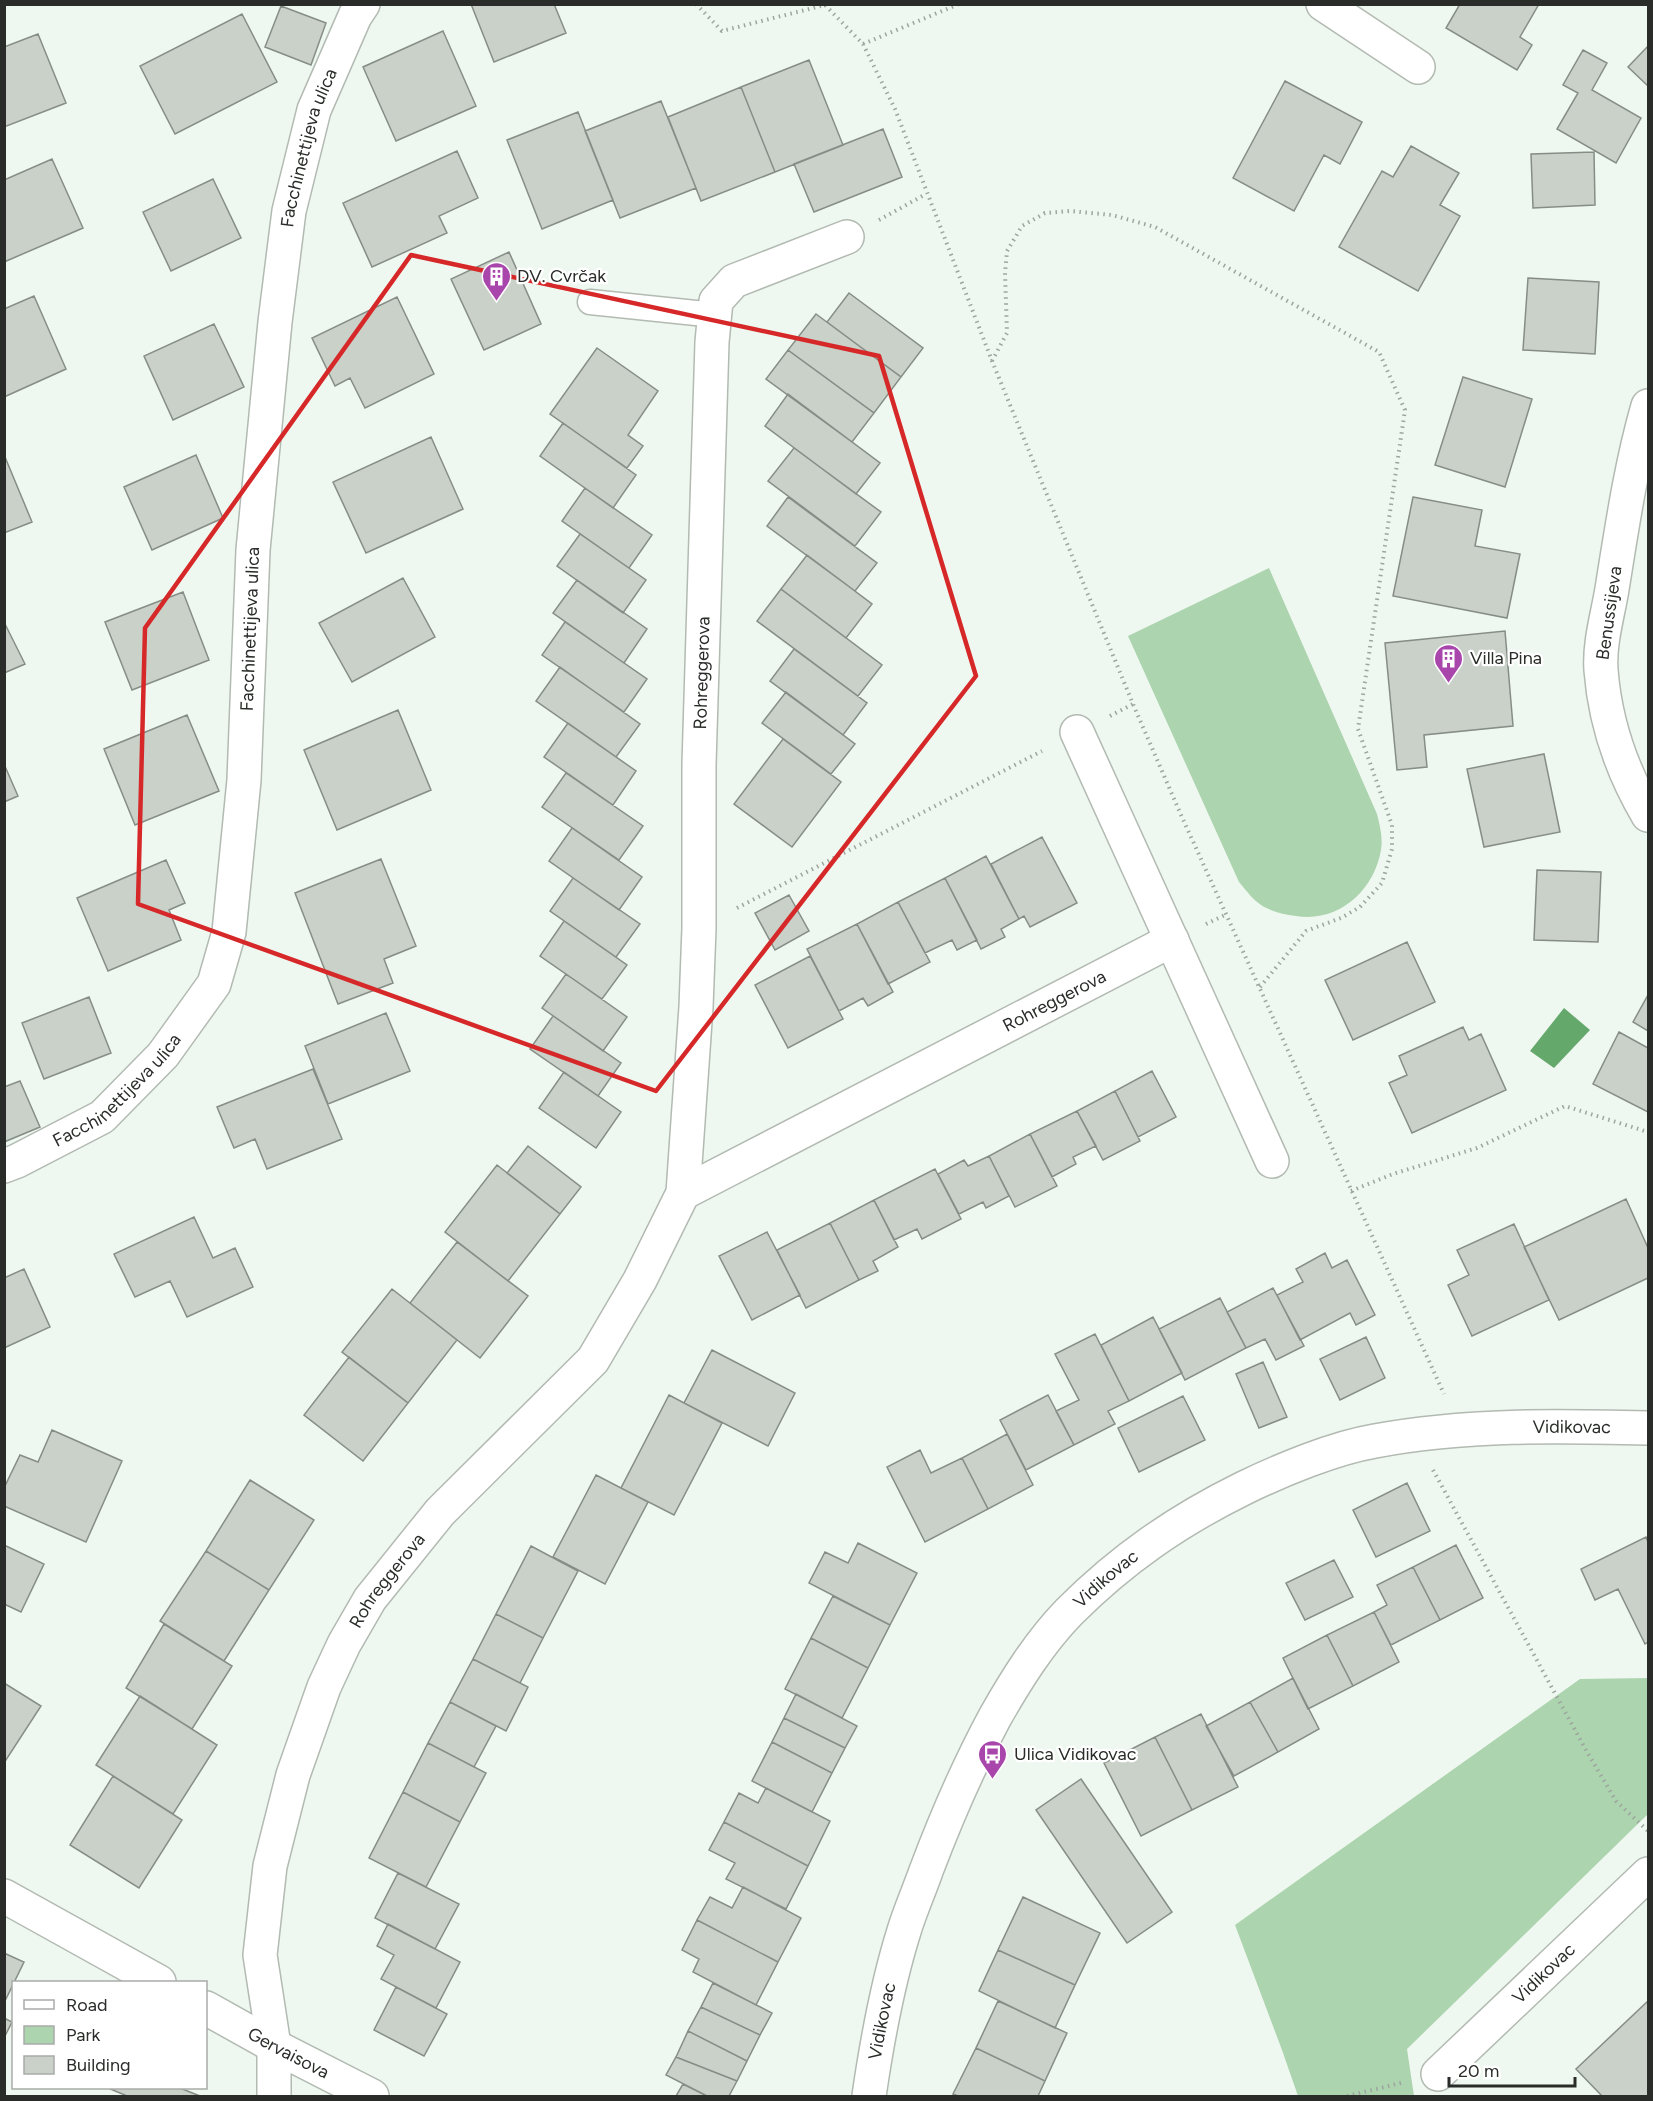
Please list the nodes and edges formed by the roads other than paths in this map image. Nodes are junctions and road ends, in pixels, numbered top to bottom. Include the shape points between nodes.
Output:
1 (363, 4) edge
2 (1323, 4) edge
3 (1418, 67) dead end
4 (847, 237) road end
5 (590, 302) dead end
6 (715, 315) junction
7 (1648, 406) edge
8 (1077, 732) dead end
9 (1648, 816) edge
10 (1172, 940) junction
11 (1272, 1161) dead end
12 (4, 1166) edge
13 (683, 1193) junction
14 (1648, 1428) edge
15 (1648, 1874) edge
16 (4, 1896) edge
17 (155, 1981) edge
18 (207, 2009) edge
19 (274, 2046) junction
20 (1438, 2074) road end
21 (274, 2097) edge
22 (372, 2097) edge
23 (869, 2097) edge

1 - 12 street, Facchinettijeva ulica via 314,110 289,211 253,550 243,792 229,932 214,984 163,1055 102,1117
2 - 3 street
4 - 6 street, Rohreggerova via 734,281 716,301
5 - 6 lane
6 - 13 street, Rohreggerova via 699,764 699,928
7 - 9 street, Benussijeva via 1626,507 1600,666 1613,734
8 - 10 street
10 - 11 street
10 - 13 street, Rohreggerova
13 - 19 street, Rohreggerova via 640,1280 593,1360 440,1512 370,1599 344,1644 324,1686 292,1775 270,1866 260,1955
14 - 23 street, Vidikovac via 1494,1427 1372,1441 1267,1477 1202,1509 1133,1554 1068,1614 1026,1666 977,1751 953,1801 904,1931 878,2039
15 - 20 street, Vidikovac
16 - 17 street
18 - 19 street, Gervaisova
19 - 21 street, Rohreggerova
19 - 22 street, Gervaisova

